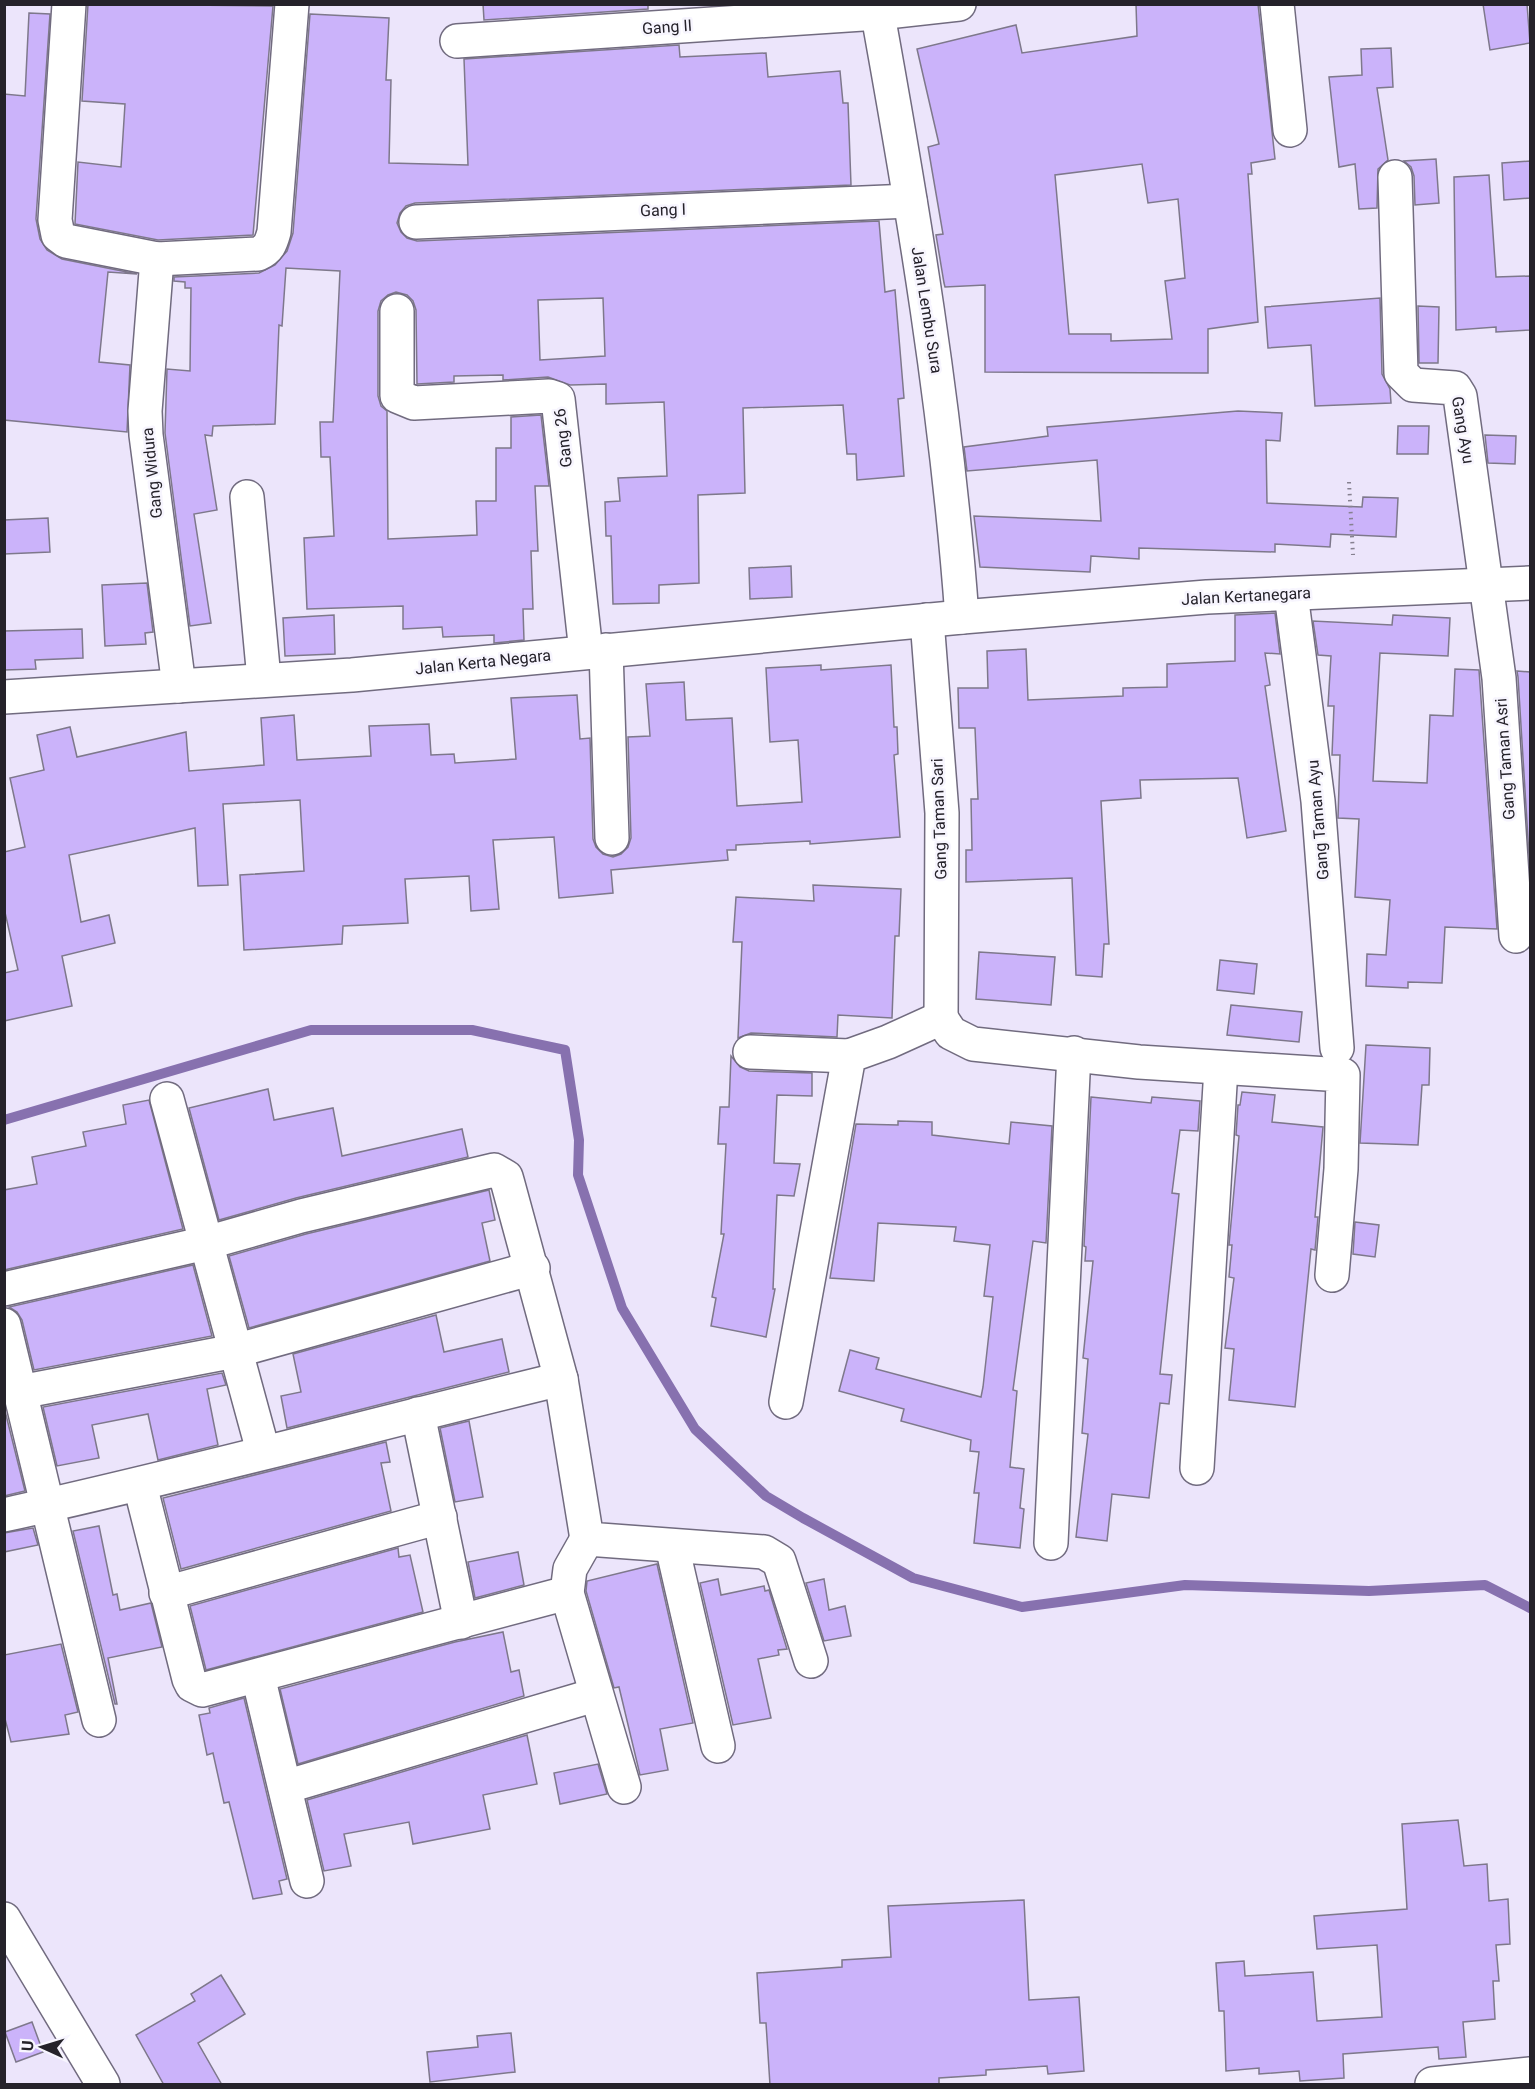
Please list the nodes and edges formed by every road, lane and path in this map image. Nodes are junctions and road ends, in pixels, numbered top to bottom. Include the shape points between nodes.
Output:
1 (69, 4) edge
2 (291, 4) edge
3 (959, 4) edge
4 (1277, 4) edge
5 (877, 9) edge
6 (457, 41) dead end
7 (1290, 130) dead end
8 (1395, 177) dead end
9 (910, 201) junction
10 (416, 222) dead end
11 (157, 259) junction
12 (397, 311) dead end
13 (1349, 482) dead end
14 (247, 497) dead end
15 (1484, 583) junction
16 (1530, 583) edge
17 (1354, 589) junction
18 (1292, 594) junction
19 (962, 617) junction
20 (927, 620) junction
21 (596, 651) junction
22 (264, 679) junction
23 (179, 686) junction
24 (4, 697) edge
25 (612, 838) dead end
26 (1516, 936) dead end
27 (941, 1018) junction
28 (1337, 1048) dead end
29 (750, 1052) dead end
30 (1074, 1053) junction
31 (849, 1056) junction
32 (1221, 1068) junction
33 (167, 1099) dead end
34 (206, 1243) junction
35 (533, 1268) junction
36 (1332, 1275) dead end
37 (4, 1289) edge
38 (4, 1325) edge
39 (235, 1352) junction
40 (561, 1379) junction
41 (20, 1392) junction
42 (786, 1402) dead end
43 (418, 1414) junction
44 (263, 1452) junction
45 (1197, 1468) dead end
46 (140, 1485) junction
47 (47, 1505) junction
48 (4, 1515) edge
49 (440, 1517) junction
50 (587, 1539) junction
51 (1051, 1543) dead end
52 (672, 1546) junction
53 (166, 1593) junction
54 (567, 1593) junction
55 (461, 1622) junction
56 (811, 1662) dead end
57 (258, 1676) junction
58 (595, 1695) junction
59 (99, 1720) dead end
60 (718, 1746) dead end
61 (285, 1787) junction
62 (624, 1787) dead end
63 (307, 1881) dead end
64 (4, 1919) edge
65 (1530, 2074) edge
66 (1433, 2084) edge
67 (103, 2085) edge

1 - 11 street via 55,220 58,235 66,241
2 - 11 street via 271,244 258,254
3 - 5 street, Gang II
4 - 7 street
5 - 6 street, Gang II
5 - 9 street, Jalan Lembu Sura
8 - 15 street, Gang Ayu via 1401,373 1413,385 1455,387 1460,396
9 - 10 street, Gang I
9 - 19 street, Jalan Lembu Sura via 934,348
11 - 23 street, Gang Widura via 146,435
12 - 21 street, Gang 26 via 397,396 414,403 549,396 558,399
13 - 17 path
14 - 22 street
15 - 16 street, Jalan Kertanegara
15 - 17 street, Jalan Kertanegara
15 - 26 street, Gang Taman Asri via 1499,678
17 - 18 street, Jalan Kertanegara
18 - 19 street, Jalan Kertanegara
18 - 28 street, Gang Taman Ayu via 1318,801
19 - 20 street, Jalan Kerta Negara
20 - 21 street, Jalan Kerta Negara
20 - 27 street, Gang Taman Sari via 942,813
21 - 22 street, Jalan Kerta Negara via 373,673
21 - 25 street
22 - 23 street, Jalan Kerta Negara
23 - 24 street, Jalan Kerta Negara
27 - 30 street via 951,1033 974,1044
27 - 31 street
29 - 31 street
30 - 32 street
30 - 51 street
31 - 42 street
32 - 36 street via 1343,1075 1341,1169
32 - 45 street
33 - 34 street
34 - 35 street via 494,1170 506,1177
34 - 37 street
34 - 39 street
35 - 39 street
35 - 40 street
38 - 41 street
39 - 41 street
39 - 44 street
40 - 43 street
40 - 50 street
41 - 47 street
43 - 44 street
43 - 49 street
44 - 46 street
46 - 47 street
46 - 53 street
47 - 48 street
47 - 59 street
49 - 53 street
49 - 55 street
50 - 52 street
50 - 54 street via 570,1569
52 - 56 street via 764,1552 779,1561
52 - 60 street
53 - 57 street via 192,1685 210,1689
54 - 55 street
54 - 58 street
55 - 57 street
57 - 61 street
58 - 61 street
58 - 62 street
61 - 63 street
64 - 67 street
65 - 66 street

